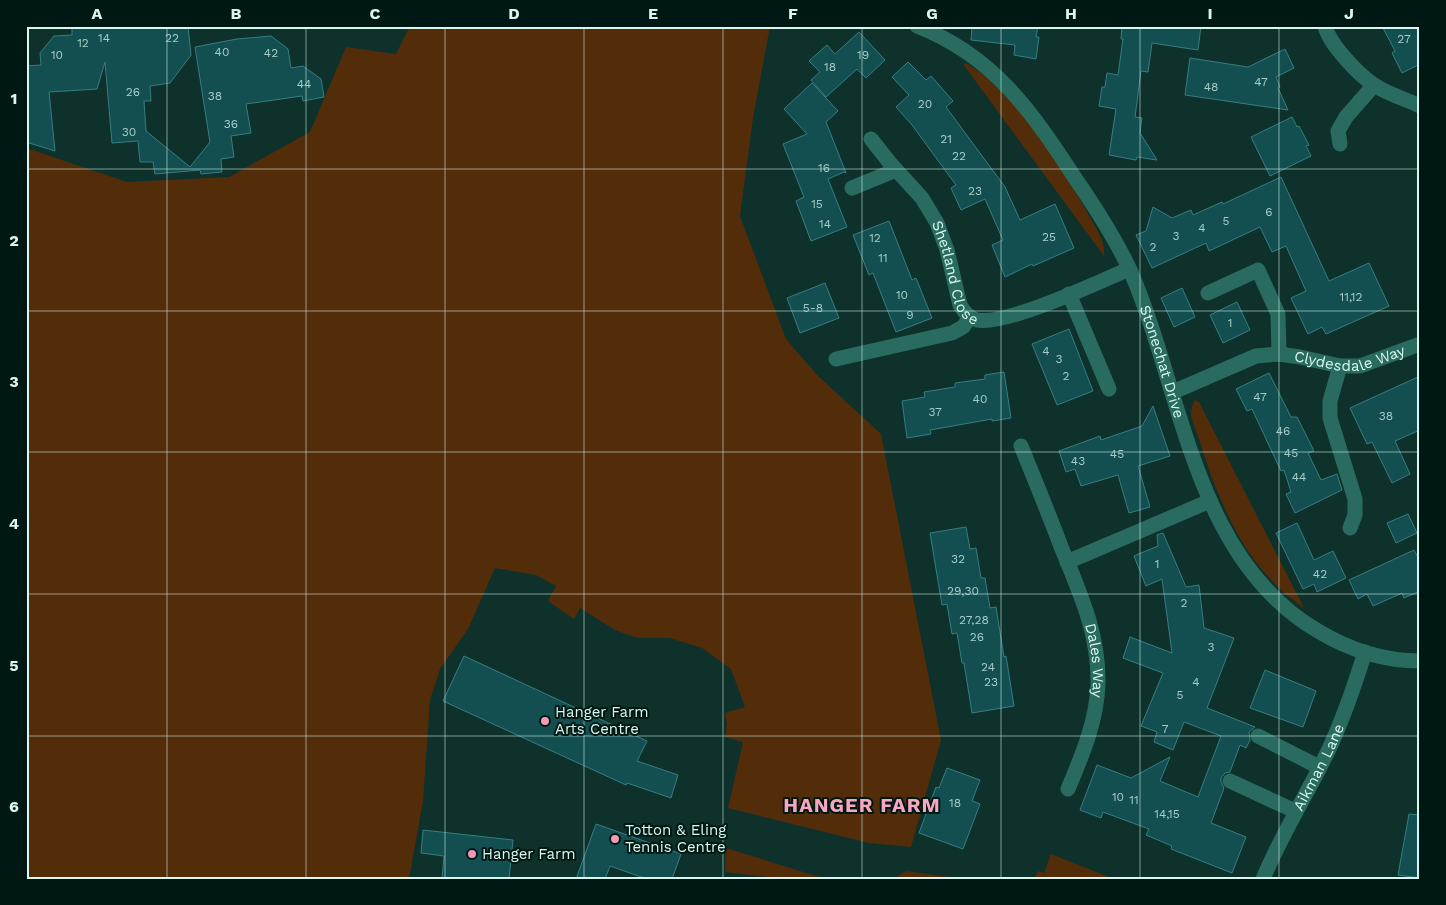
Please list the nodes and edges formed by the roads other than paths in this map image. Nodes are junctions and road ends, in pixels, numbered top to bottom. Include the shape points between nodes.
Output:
1 (1325, 26) edge
2 (925, 28) edge
3 (1374, 85) junction
4 (1420, 106) edge
5 (871, 139) dead end
6 (1340, 144) dead end
7 (896, 170) junction
8 (852, 188) dead end
9 (1129, 269) junction
10 (1208, 293) dead end
11 (1069, 294) junction
12 (970, 317) junction
13 (1420, 344) edge
14 (1279, 354) junction
15 (836, 359) dead end
16 (1340, 366) junction
17 (1109, 389) dead end
18 (1173, 392) junction
19 (1021, 446) dead end
20 (1210, 500) junction
21 (1350, 528) dead end
22 (1067, 562) junction
23 (1366, 652) junction
24 (1420, 661) edge
25 (1258, 736) dead end
26 (1319, 767) junction
27 (1230, 781) dead end
28 (1068, 789) dead end
29 (1295, 811) junction
30 (1263, 879) edge

1 - 3 street via 1327,35 1348,62
2 - 9 street, Stonechat Drive via 972,55 994,72 1021,101 1090,199
3 - 4 street
3 - 6 street via 1346,117 1338,131
5 - 7 street, Shetland Close
7 - 8 street
7 - 12 street, Shetland Close via 922,198 937,223 960,305
9 - 11 street, Shetland Close
9 - 18 street, Stonechat Drive
10 - 14 street, Clydesdale Way via 1258,270 1278,314
11 - 12 street, Shetland Close via 991,320
11 - 17 street
12 - 15 street via 963,327 952,333
13 - 16 street, Clydesdale Way via 1360,366
14 - 16 street, Clydesdale Way
14 - 18 street, Clydesdale Way via 1256,356
16 - 21 street via 1330,401 1330,418 1355,499 1355,516
18 - 20 street, Stonechat Drive
19 - 22 street, Dales Way
20 - 22 street
20 - 23 street, Stonechat Drive via 1248,569 1282,607 1326,636
22 - 28 street, Dales Way via 1091,624 1098,684 1090,727
23 - 24 street, Stonechat Drive
23 - 26 street, Aikman Lane
25 - 26 street
26 - 29 street, Aikman Lane
27 - 29 street
29 - 30 street, Aikman Lane

